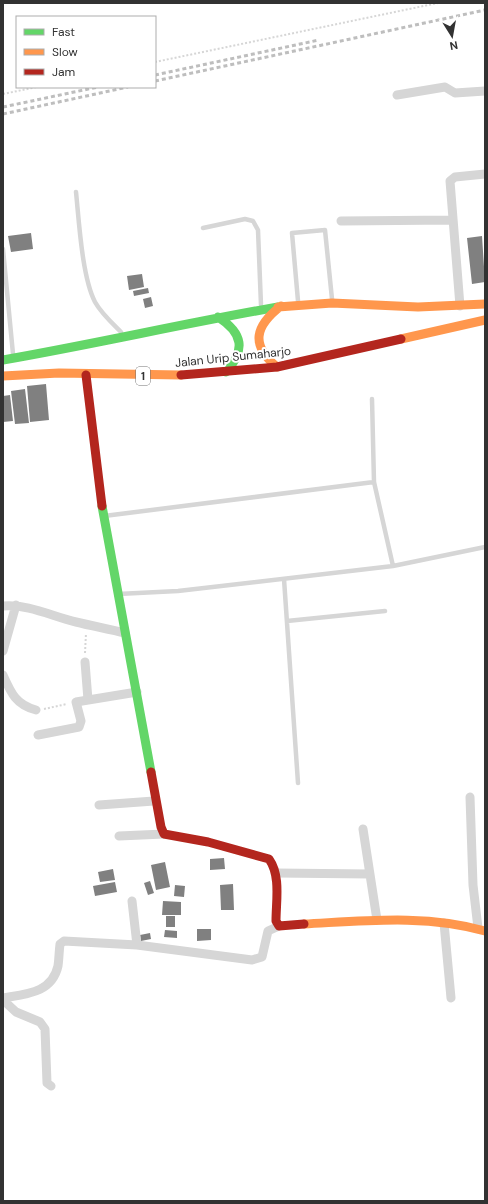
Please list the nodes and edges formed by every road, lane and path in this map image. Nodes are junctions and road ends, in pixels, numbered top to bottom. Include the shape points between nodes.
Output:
1 (438, 3) edge
2 (156, 62) edge
3 (32, 88) edge
4 (485, 91) edge
5 (3, 94) edge
6 (397, 95) dead end
7 (485, 174) edge
8 (76, 192) dead end
9 (453, 220) junction
10 (340, 221) dead end
11 (203, 228) dead end
12 (3, 249) edge
13 (332, 303) junction
14 (485, 304) edge
15 (298, 305) junction
16 (281, 306) junction
17 (460, 306) junction
18 (261, 310) junction
19 (218, 317) junction
20 (485, 320) edge
21 (124, 336) junction
22 (13, 358) junction
23 (3, 360) edge
24 (277, 367) junction
25 (226, 372) junction
26 (86, 375) junction
27 (3, 376) edge
28 (372, 399) dead end
29 (374, 482) junction
30 (103, 516) junction
31 (485, 547) edge
32 (393, 566) junction
33 (284, 579) junction
34 (118, 594) junction
35 (16, 605) junction
36 (3, 606) edge
37 (385, 611) dead end
38 (287, 621) junction
39 (86, 624) junction
40 (125, 633) junction
41 (3, 651) edge
42 (85, 662) joint
43 (3, 675) edge
44 (137, 692) junction
45 (88, 700) junction
46 (76, 702) junction
47 (36, 710) joint
48 (38, 735) dead end
49 (298, 784) dead end
50 (470, 797) dead end
51 (154, 801) junction
52 (100, 805) dead end
53 (363, 829) dead end
54 (164, 834) junction
55 (119, 836) dead end
56 (276, 873) junction
57 (370, 874) junction
58 (132, 901) dead end
59 (377, 920) junction
60 (444, 923) junction
61 (280, 926) junction
62 (482, 930) edge
63 (137, 945) junction
64 (451, 998) dead end
65 (3, 999) edge
66 (51, 1086) dead end

1 - 2 path
3 - 5 path
4 - 6 street via 455,93 445,87
7 - 9 street via 451,179
8 - 21 lane via 85,268 94,300 98,308
9 - 10 street
9 - 17 street
11 - 18 lane via 245,219 253,222 258,230
12 - 22 lane
13 - 15 main road
13 - 15 lane via 325,230 292,233
13 - 17 main road via 399,307
14 - 17 main road
15 - 16 main road
16 - 18 main road
16 - 24 main road via 262,322 258,332 261,352
18 - 19 main road
19 - 21 main road
19 - 25 main road via 228,322 236,331 240,342 234,364
20 - 24 main road, Jalan Urip Sumaharjo / 1
21 - 22 main road
22 - 23 main road
24 - 25 main road, Jalan Urip Sumaharjo / 1
25 - 26 main road, Jalan Urip Sumaharjo / 1 via 174,376
26 - 27 main road, Jalan Urip Sumaharjo / 1 via 59,373
26 - 30 main road
28 - 29 lane
29 - 30 lane
29 - 32 lane
30 - 34 main road
31 - 32 lane
32 - 33 lane
33 - 34 lane via 178,591
33 - 38 lane
34 - 40 main road
35 - 36 street
35 - 39 street
35 - 41 street
37 - 38 lane
38 - 49 lane
39 - 40 street
39 - 42 path
40 - 44 main road
42 - 45 street
43 - 47 street via 19,703
44 - 45 street
44 - 51 main road
45 - 46 street
46 - 47 path
46 - 48 street via 81,721 79,726
50 - 62 street via 473,885
51 - 52 street
51 - 54 main road
53 - 57 street
54 - 55 street
54 - 56 main road via 263,855 273,862
56 - 57 street
56 - 61 main road via 276,921
57 - 59 street
58 - 63 street
59 - 60 main road
59 - 61 main road
60 - 62 main road via 468,924
60 - 64 street
61 - 63 street via 268,931 264,954 260,959 197,954
63 - 65 street via 64,941 60,944 55,975 40,990
65 - 66 street via 16,1012 40,1022 45,1029 47,1083

